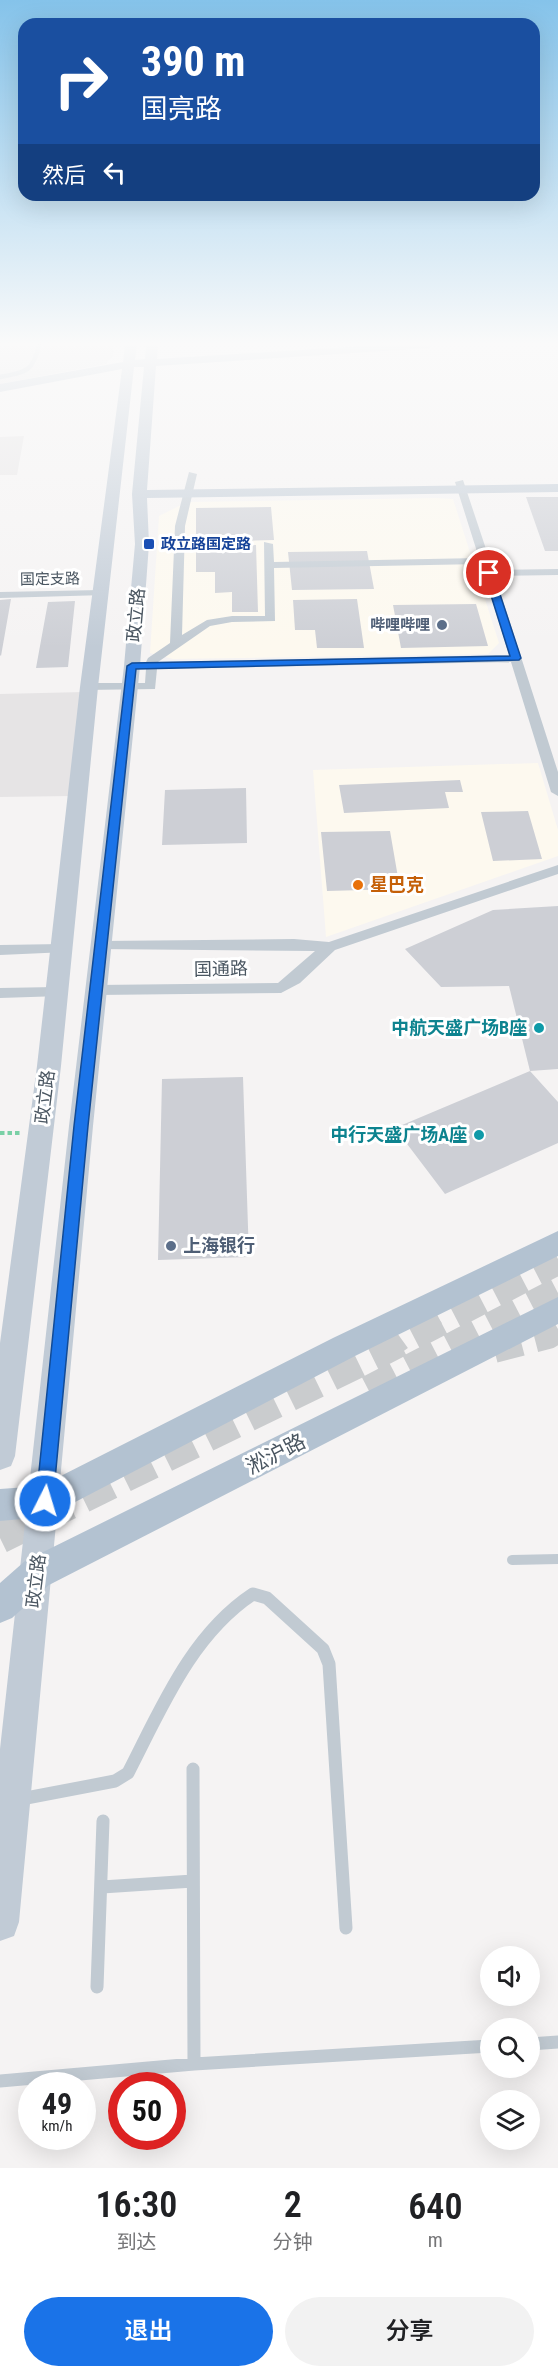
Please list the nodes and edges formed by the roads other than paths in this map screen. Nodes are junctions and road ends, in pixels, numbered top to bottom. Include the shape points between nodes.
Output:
1 (119, 446) edge
2 (143, 446) edge
3 (558, 480) edge
4 (190, 484) junction
5 (461, 485) junction
6 (558, 488) edge
7 (139, 490) junction
8 (268, 544) dead end
9 (269, 565) junction
10 (487, 567) junction
11 (558, 572) edge
12 (101, 593) junction
13 (0, 595) edge
14 (176, 644) junction
15 (516, 658) junction
16 (132, 666) junction
17 (152, 666) junction
18 (130, 686) junction
19 (89, 687) junction
20 (558, 792) edge
21 (558, 868) edge
22 (102, 946) junction
23 (330, 947) junction
24 (62, 948) junction
25 (0, 950) edge
26 (97, 990) junction
27 (57, 992) junction
28 (0, 993) edge
29 (558, 1243) edge
30 (558, 1310) edge
31 (0, 1456) edge
32 (45, 1501) junction
33 (0, 1505) edge
34 (558, 1559) edge
35 (512, 1560) dead end
36 (37, 1574) junction
37 (0, 1606) edge
38 (193, 1769) dead end
39 (12, 1800) junction
40 (104, 1821) dead end
41 (193, 1881) junction
42 (102, 1887) junction
43 (0, 1922) edge
44 (346, 1928) dead end
45 (98, 1987) dead end
46 (558, 2042) edge
47 (540, 2043) edge
48 (480, 2047) edge
49 (194, 2064) junction
50 (0, 2081) edge

1 - 12 main road, 政立路
2 - 7 main road, 政立路
3 - 5 main road
4 - 5 main road
4 - 7 main road
4 - 14 street via 180,526
5 - 6 main road
5 - 10 street
7 - 16 main road, 政立路 via 141,544
8 - 9 street
9 - 10 street
9 - 14 street via 270,619 207,623
10 - 11 street
10 - 15 street
12 - 13 street, 国定支路
12 - 19 main road, 政立路
14 - 17 street via 152,660
15 - 17 street
15 - 20 street
16 - 17 street
16 - 18 main road, 政立路
17 - 18 street via 151,686
18 - 19 street
18 - 22 main road, 政立路
19 - 24 main road, 政立路
21 - 23 street, 国通路
22 - 23 street, 国通路
22 - 26 main road, 政立路
23 - 26 street, 国通路 via 300,976 280,988
24 - 25 street
24 - 27 main road, 政立路
26 - 32 main road, 政立路
27 - 28 street
27 - 31 main road, 政立路
29 - 32 main road via 344,1347
30 - 36 main road, 淞沪路
32 - 33 main road
32 - 36 main road, 政立路
34 - 35 lane
36 - 37 main road, 淞沪路
36 - 39 main road, 政立路
38 - 41 lane
39 - 43 main road, 政立路
39 - 44 lane via 115,1780 128,1773 176,1681 212,1629 240,1600 253,1594 267,1598 323,1649 329,1664
40 - 42 lane
41 - 42 lane
41 - 49 lane
42 - 45 lane
46 - 47 lane
48 - 49 lane
49 - 50 lane

